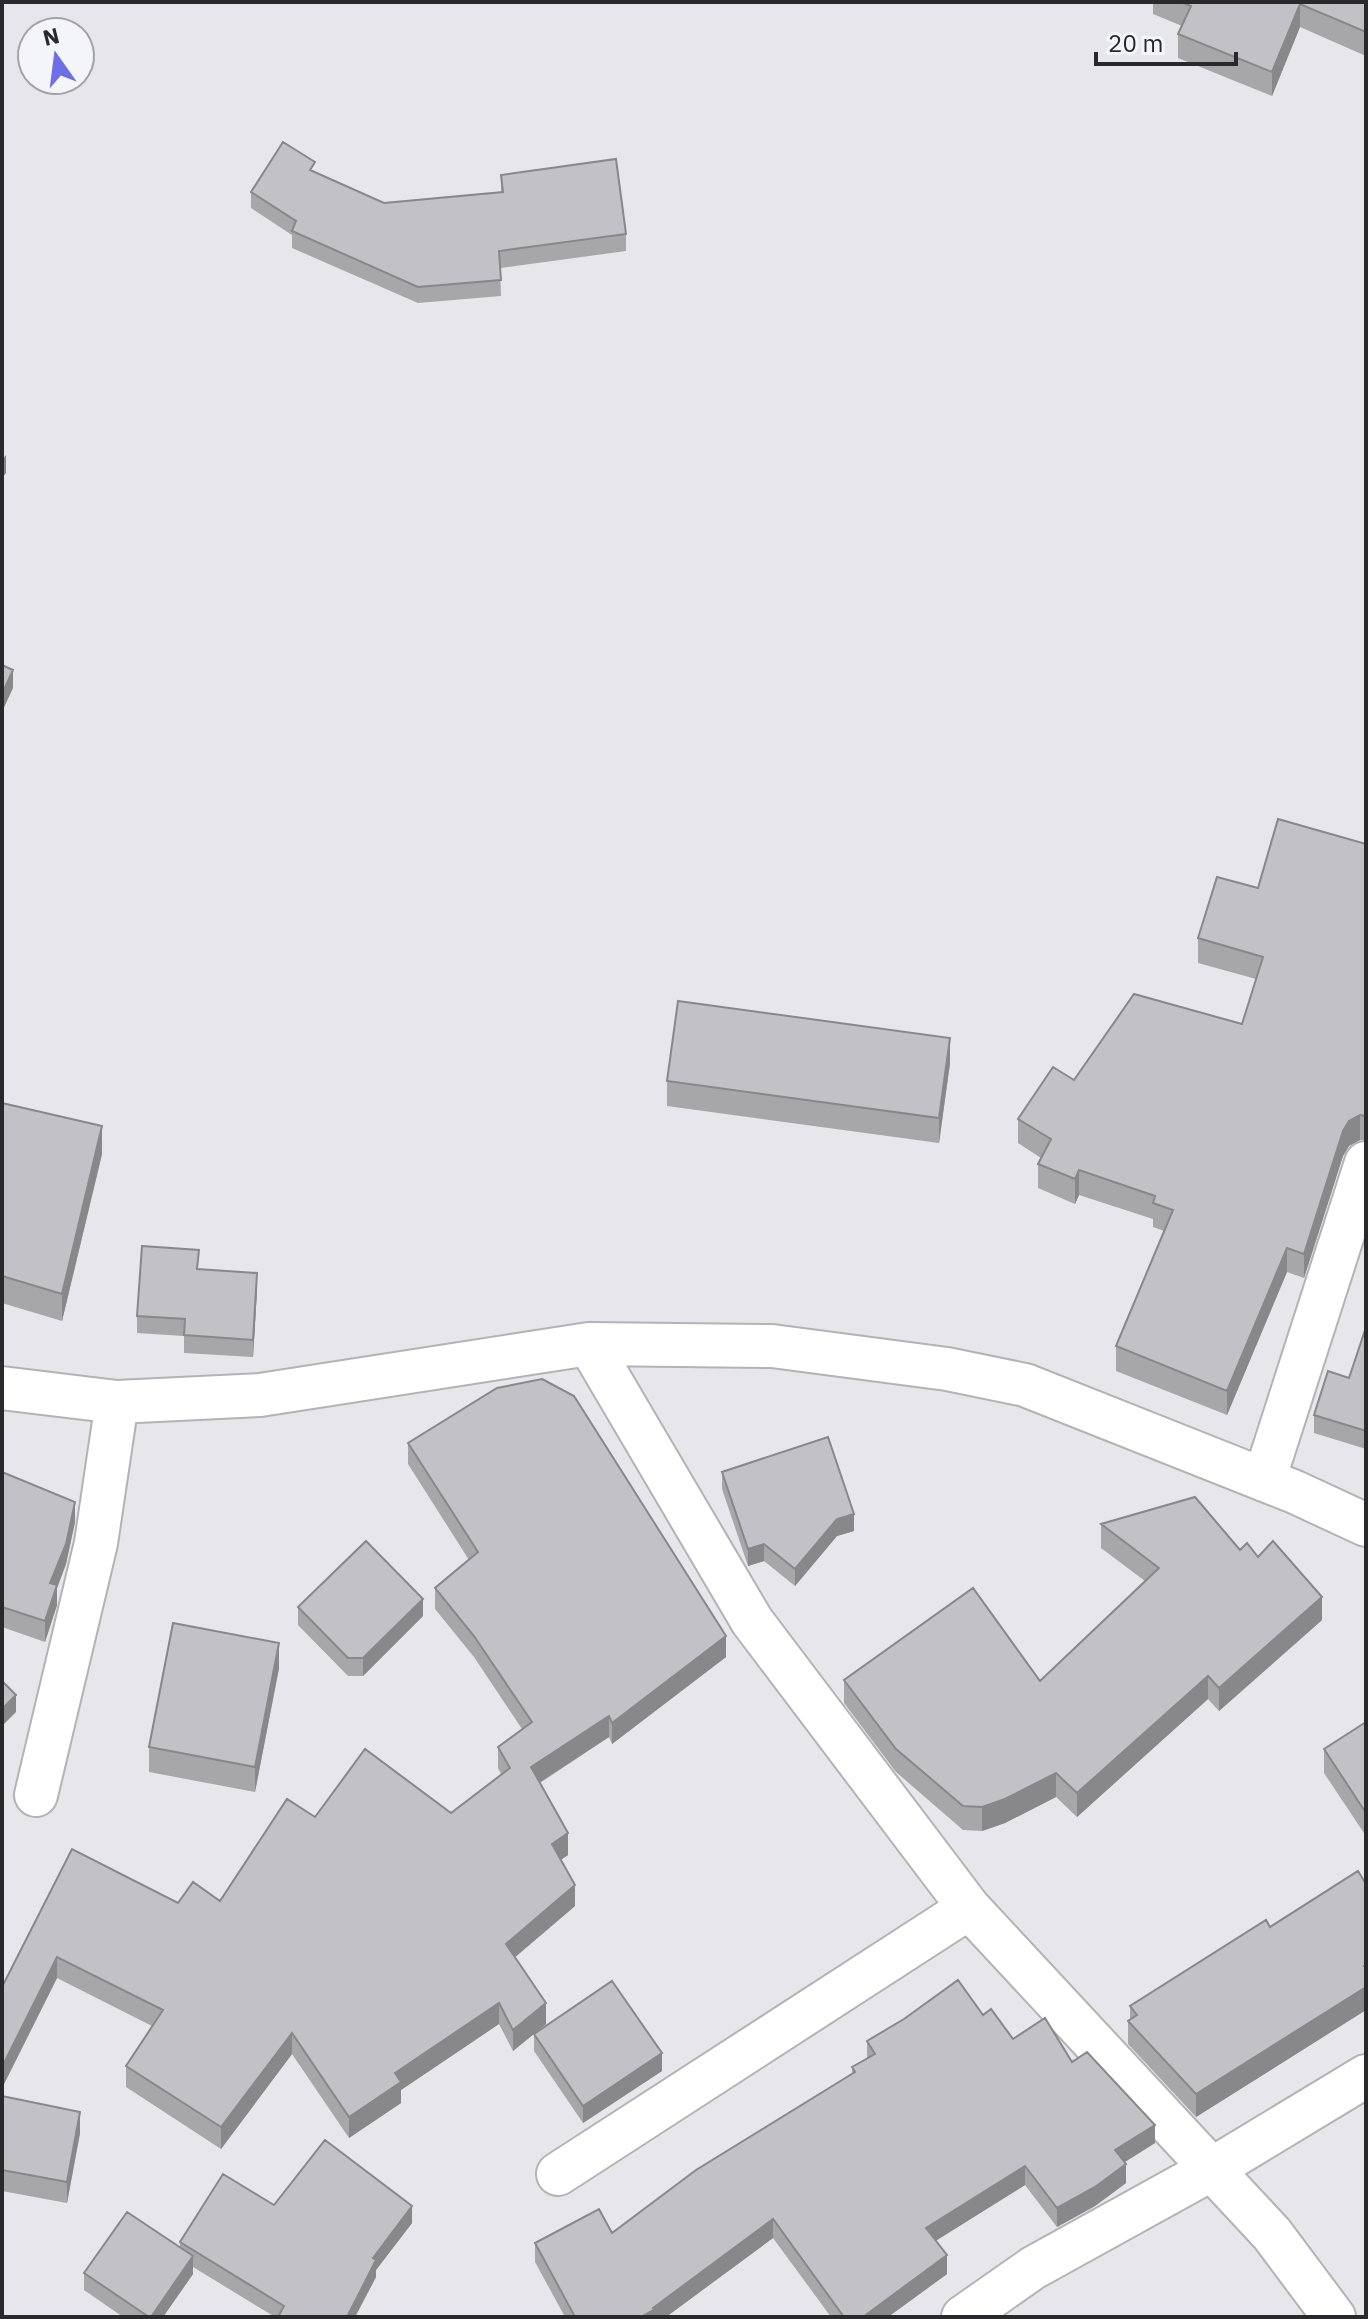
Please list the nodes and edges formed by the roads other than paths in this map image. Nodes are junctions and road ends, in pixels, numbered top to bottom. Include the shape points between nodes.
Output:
1 (1366, 1163) edge
2 (589, 1344) junction
3 (2, 1388) edge
4 (117, 1402) junction
5 (1264, 1480) junction
6 (1366, 1525) edge
7 (36, 1795) dead end
8 (969, 1908) junction
9 (1366, 2076) edge
10 (1212, 2169) junction
11 (558, 2174) dead end
12 (963, 2317) edge
13 (1334, 2317) edge

1 - 5 street
2 - 4 street via 260,1395
2 - 5 street via 772,1346 947,1369 1025,1385
2 - 8 street via 752,1621
3 - 4 street
4 - 7 street via 96,1543
5 - 6 street
8 - 10 street
8 - 11 street
9 - 10 street
10 - 12 street via 1033,2268
10 - 13 street via 1272,2234

